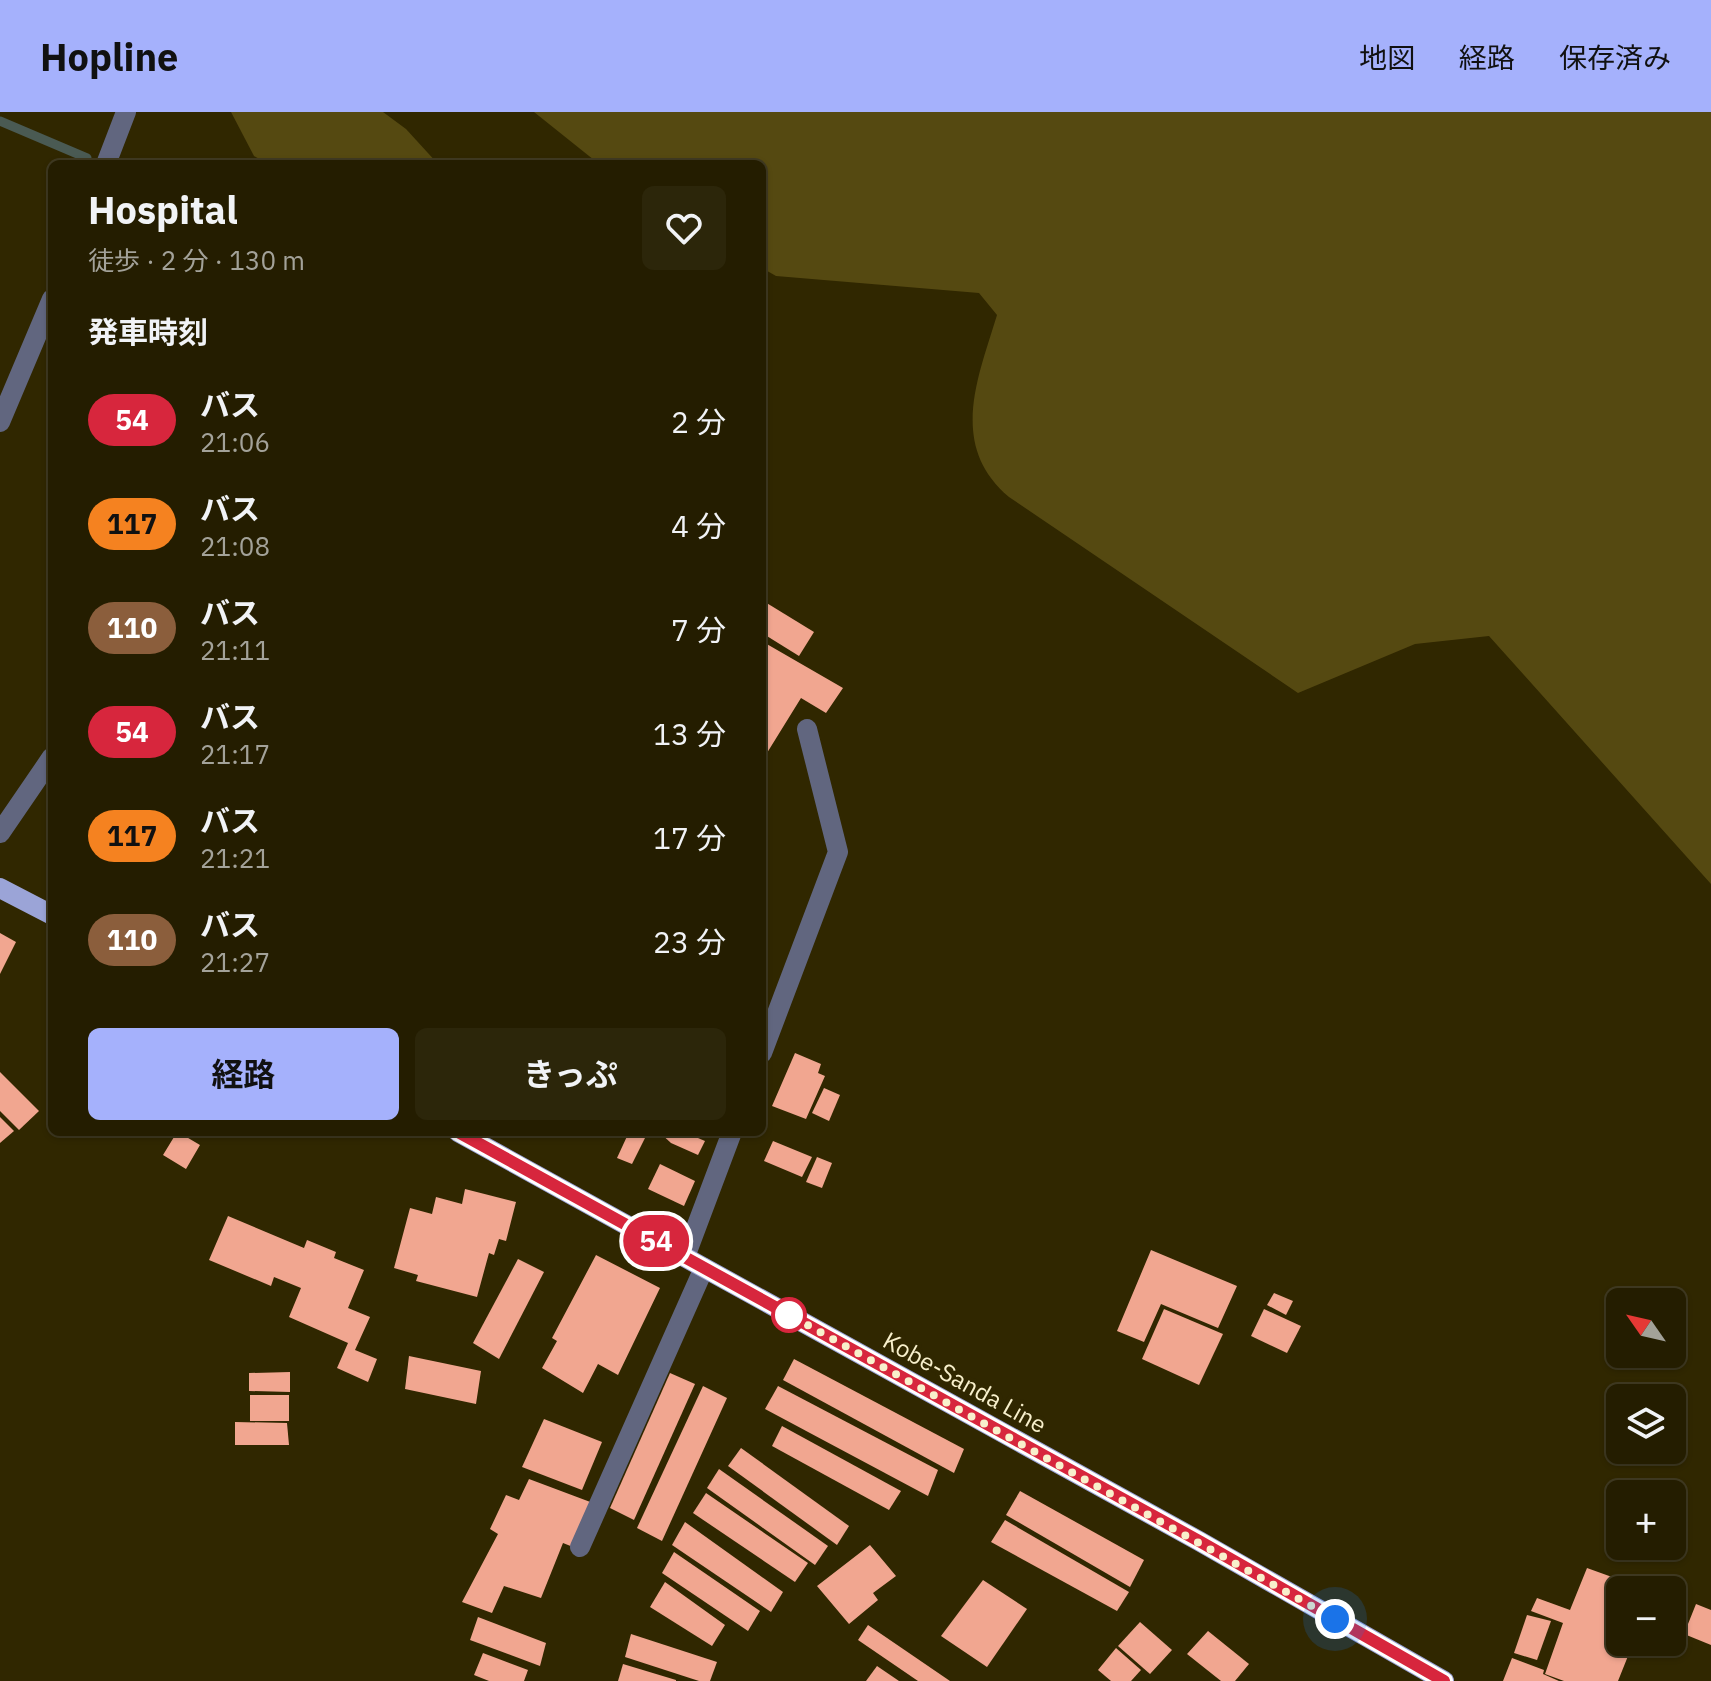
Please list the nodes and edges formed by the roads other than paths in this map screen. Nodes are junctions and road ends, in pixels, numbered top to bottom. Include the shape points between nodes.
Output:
1 (126, 112) edge
2 (108, 160) edge
3 (48, 308) edge
4 (0, 422) edge
5 (807, 729) dead end
6 (48, 763) edge
7 (0, 833) edge
8 (0, 888) edge
9 (48, 913) edge
10 (766, 1042) edge
11 (465, 1136) edge
12 (730, 1136) edge
13 (685, 1257) junction
14 (704, 1268) junction
15 (580, 1547) dead end
16 (1444, 1681) edge

1 - 2 street
3 - 4 street
5 - 10 street via 838,852
6 - 7 street
8 - 9 main road
11 - 13 main road, Kobe-Sanda Line
12 - 13 street
13 - 14 main road, Kobe-Sanda Line
14 - 15 street
14 - 16 main road, Kobe-Sanda Line

